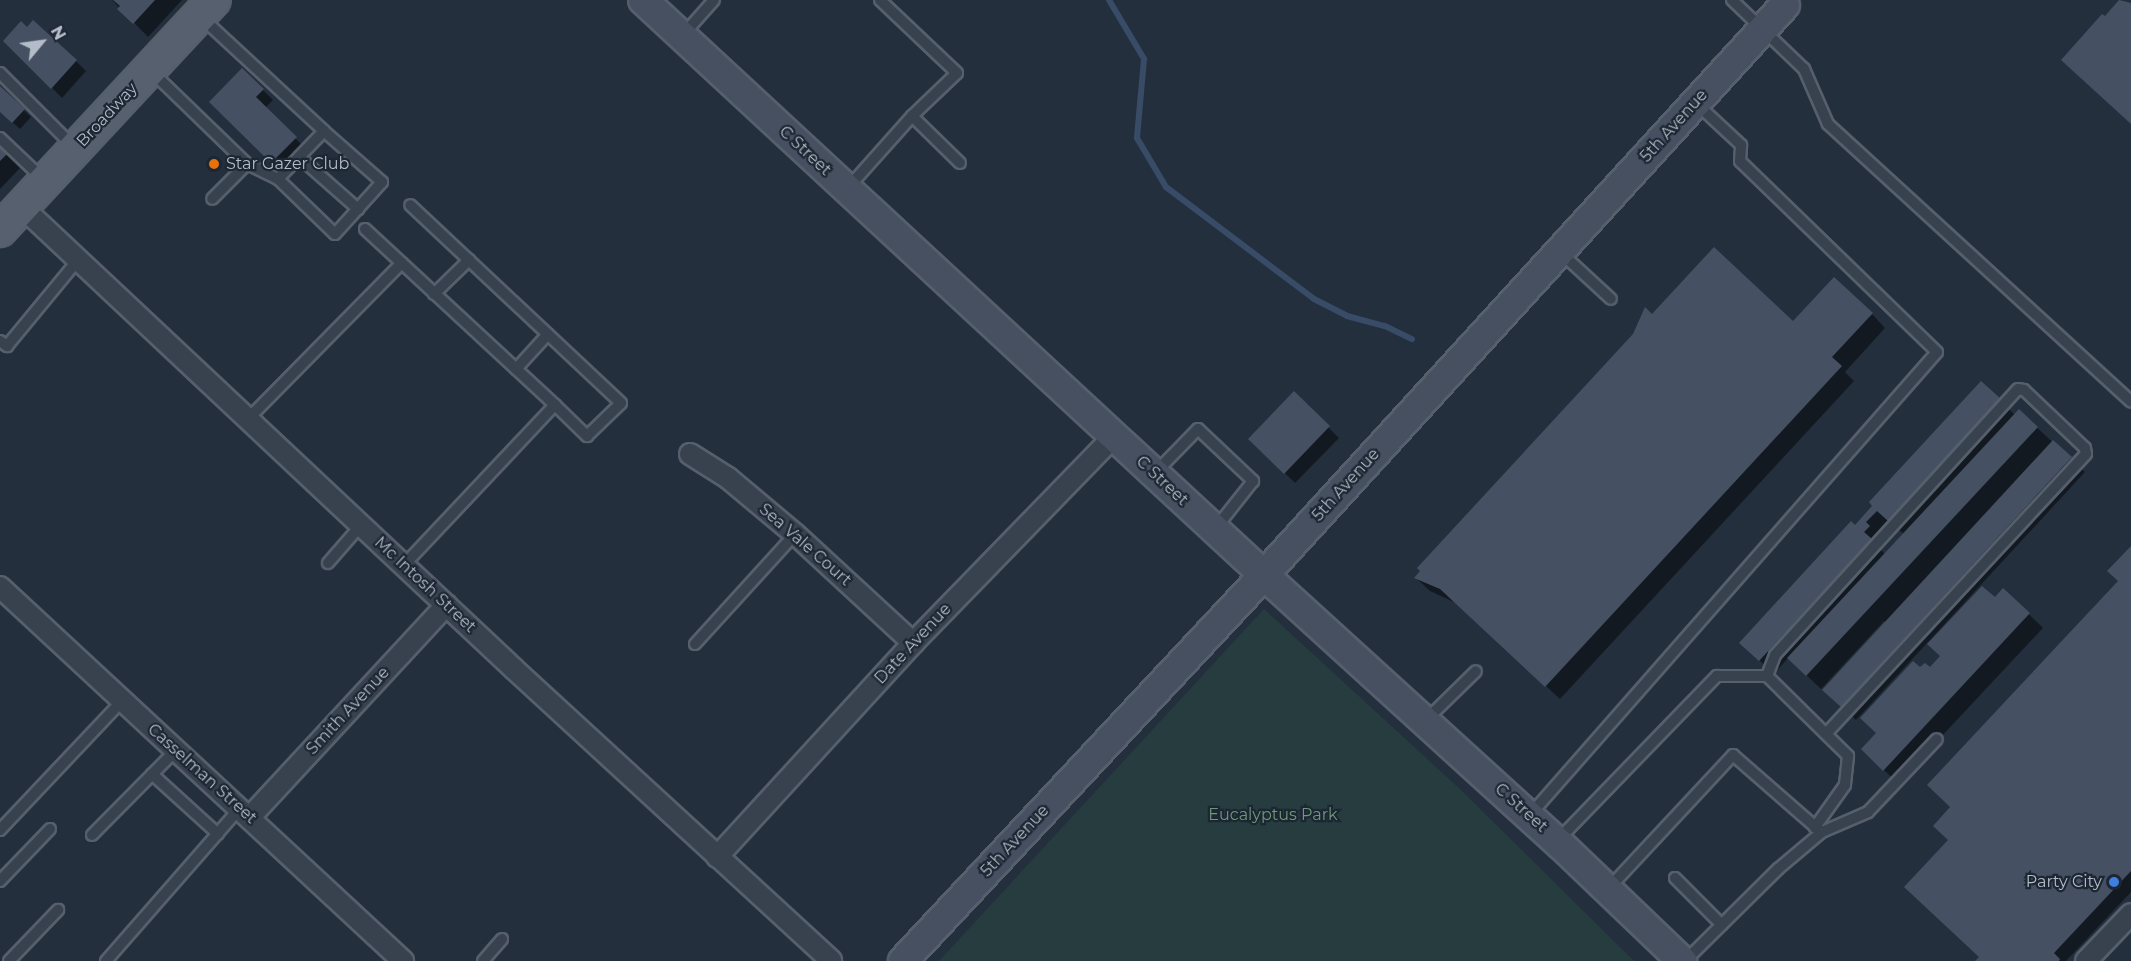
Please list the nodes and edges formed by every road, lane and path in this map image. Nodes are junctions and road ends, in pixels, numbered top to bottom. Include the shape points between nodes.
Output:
1 (643, 0) edge
2 (714, 0) edge
3 (880, 0) edge
4 (1731, 0) edge
5 (1787, 3) edge
6 (207, 8) edge
7 (1762, 30) junction
8 (682, 36) junction
9 (149, 70) junction
10 (0, 73) edge
11 (1696, 102) junction
12 (912, 116) junction
13 (324, 131) junction
14 (0, 138) edge
15 (76, 148) junction
16 (299, 157) junction
17 (960, 163) dead end
18 (247, 164) junction
19 (278, 179) junction
20 (46, 181) junction
21 (847, 189) junction
22 (212, 199) dead end
23 (410, 205) dead end
24 (22, 207) junction
25 (358, 209) junction
26 (365, 229) dead end
27 (0, 230) edge
28 (1560, 251) junction
29 (78, 260) junction
30 (469, 260) junction
31 (402, 263) junction
32 (434, 294) junction
33 (1611, 299) dead end
34 (548, 334) junction
35 (0, 341) edge
36 (516, 369) junction
37 (2131, 402) edge
38 (555, 405) junction
39 (248, 419) junction
40 (1114, 436) junction
41 (690, 454) dead end
42 (1154, 473) junction
43 (361, 525) junction
44 (1215, 529) junction
45 (795, 534) junction
46 (328, 563) dead end
47 (404, 565) junction
48 (1264, 575) junction
49 (1, 589) edge
50 (446, 605) junction
51 (913, 643) junction
52 (695, 644) dead end
53 (1476, 671) dead end
54 (1767, 676) junction
55 (122, 701) junction
56 (1425, 721) junction
57 (1826, 734) junction
58 (1937, 739) dead end
59 (176, 750) junction
60 (152, 774) junction
61 (245, 812) junction
62 (1530, 816) junction
63 (50, 829) dead end
64 (1819, 829) junction
65 (0, 831) edge
66 (218, 834) junction
67 (92, 835) dead end
68 (1557, 841) junction
69 (717, 857) junction
70 (1675, 878) dead end
71 (0, 881) edge
72 (1606, 891) junction
73 (58, 910) dead end
74 (2131, 914) edge
75 (1722, 925) junction
76 (502, 939) dead end
77 (9, 961) edge
78 (106, 961) edge
79 (403, 961) edge
80 (483, 961) edge
81 (831, 961) edge
82 (903, 961) edge
83 (1683, 961) edge
84 (2086, 961) edge

1 - 8 main road, C Street
2 - 8 lane
3 - 12 lane via 957,73
4 - 7 lane
5 - 7 main road, 5th Avenue
6 - 9 main road, Broadway
6 - 13 lane
7 - 11 main road, 5th Avenue
7 - 37 lane via 1804,69 1828,124
8 - 21 main road, C Street
9 - 15 main road, Broadway
9 - 18 lane
10 - 15 lane
11 - 28 main road, 5th Avenue
11 - 62 lane via 1741,145 1740,161 1937,352
12 - 17 lane
12 - 21 lane
13 - 16 lane
13 - 25 lane via 382,182
14 - 20 lane
15 - 20 main road, Broadway
16 - 19 lane
16 - 25 lane
18 - 19 lane
18 - 22 lane
19 - 25 lane via 335,234
20 - 24 main road, Broadway
21 - 40 main road, C Street
23 - 30 lane
24 - 27 main road, Broadway
24 - 29 street, Mc Intosh Street
26 - 31 lane
28 - 33 lane
28 - 48 main road, 5th Avenue
29 - 35 lane via 7,346
29 - 39 street, Mc Intosh Street
30 - 32 lane
30 - 34 lane
31 - 32 lane
31 - 39 lane
32 - 36 lane
34 - 36 lane
34 - 38 lane via 621,403 587,436
36 - 38 lane
38 - 47 lane
39 - 43 street, Mc Intosh Street
40 - 42 main road, C Street
40 - 51 street, Date Avenue
41 - 45 street, Sea Vale Court via 728,478
42 - 44 main road, C Street
42 - 44 lane via 1198,429 1253,481
43 - 46 lane
43 - 47 street, Mc Intosh Street
44 - 48 main road, C Street
45 - 51 street, Sea Vale Court
45 - 52 lane
47 - 50 street, Mc Intosh Street
48 - 56 main road, C Street
48 - 82 main road, 5th Avenue
49 - 55 street, Casselman Street
50 - 61 street, Smith Avenue
50 - 69 street, Mc Intosh Street
51 - 69 street, Date Avenue
53 - 56 lane
54 - 57 lane
54 - 57 lane via 1775,655 2018,389 2024,390 2085,448 2086,454
54 - 68 lane via 1717,676
55 - 59 street, Casselman Street
55 - 65 lane
56 - 62 main road, C Street
57 - 64 lane via 1848,756 1845,784
58 - 64 lane via 1868,813
59 - 60 lane
59 - 61 street, Casselman Street
60 - 66 lane
60 - 67 lane
61 - 66 lane
61 - 79 street, Casselman Street
62 - 68 main road, C Street
63 - 71 lane
64 - 72 lane via 1733,755
64 - 75 lane
66 - 78 lane
68 - 72 main road, C Street
69 - 81 street, Mc Intosh Street
70 - 75 lane
72 - 83 main road, C Street
73 - 77 lane
74 - 84 street
75 - 83 lane
76 - 80 lane

